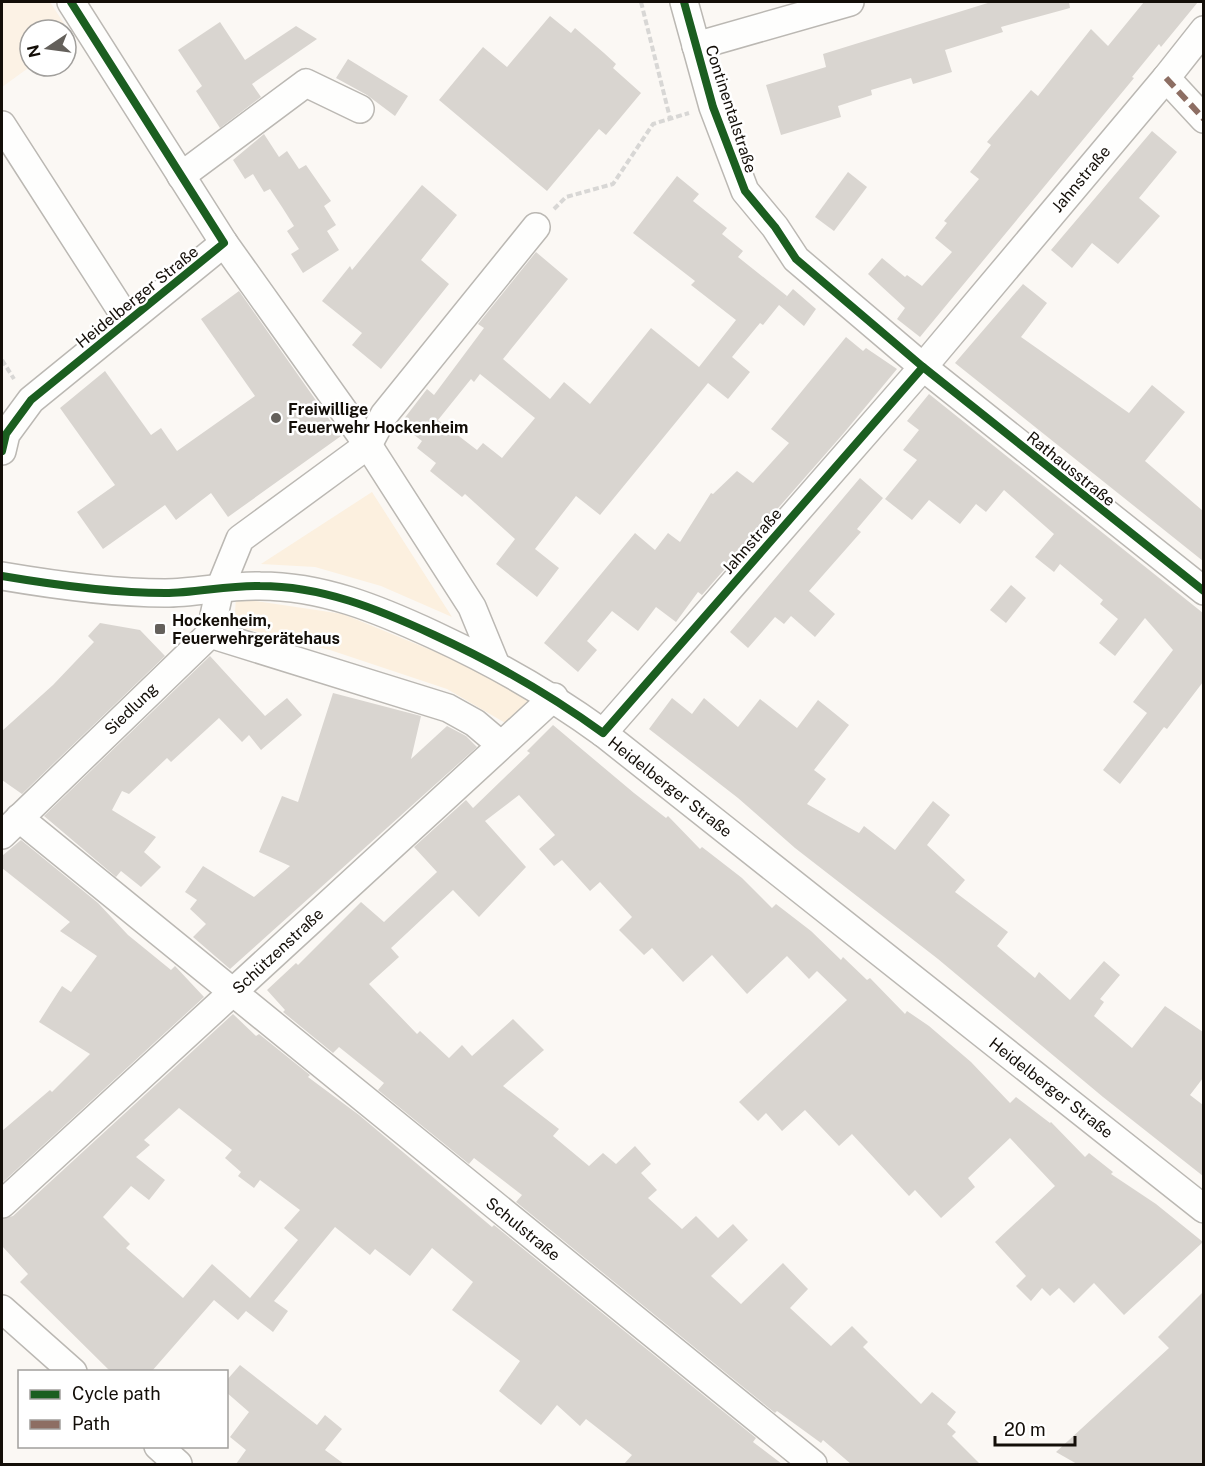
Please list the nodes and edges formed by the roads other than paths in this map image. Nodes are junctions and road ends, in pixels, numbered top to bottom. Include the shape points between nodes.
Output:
1 (71, 2) edge
2 (684, 2) edge
3 (850, 2) edge
4 (1203, 30) edge
5 (696, 46) junction
6 (1166, 78) junction
7 (360, 109) dead end
8 (1203, 119) edge
9 (2, 125) edge
10 (181, 176) junction
11 (536, 227) road end
12 (224, 243) junction
13 (128, 321) junction
14 (923, 367) junction
15 (368, 445) junction
16 (2, 452) edge
17 (2, 576) edge
18 (220, 588) junction
19 (1203, 591) edge
20 (210, 634) junction
21 (495, 663) junction
22 (554, 697) junction
23 (603, 733) junction
24 (501, 746) junction
25 (10, 827) edge
26 (233, 994) junction
27 (2, 1204) edge
28 (1203, 1209) edge
29 (2, 1309) edge
30 (72, 1370) edge
31 (160, 1448) edge
32 (178, 1464) edge
33 (813, 1464) edge

1 - 10 street
2 - 5 street, Continentalstraße
3 - 5 street
4 - 6 street, Jahnstraße
5 - 14 street, Continentalstraße via 713,107 745,191 796,259
6 - 8 street
6 - 14 street, Jahnstraße
7 - 10 street via 306,83
9 - 13 street
10 - 12 street
11 - 15 street via 384,415
12 - 13 street, Heidelberger Straße
12 - 15 street
13 - 16 street, Heidelberger Straße via 31,400 6,434
14 - 19 street, Rathausstraße
14 - 23 street, Jahnstraße
15 - 18 street via 240,539
15 - 21 street via 472,607
17 - 18 street, Heidelberger Straße via 49,584 165,593
18 - 20 street
18 - 21 street, Heidelberger Straße via 261,586 316,592 374,607
20 - 24 street via 448,708 475,723
20 - 25 street, Siedlung
21 - 22 street, Heidelberger Straße
22 - 23 street, Heidelberger Straße
22 - 24 street, Schützenstraße
23 - 28 street, Heidelberger Straße
24 - 26 street, Schützenstraße
25 - 26 street, Siedlung
26 - 27 street, Schützenstraße
26 - 33 street, Schulstraße
29 - 30 street
31 - 32 street

